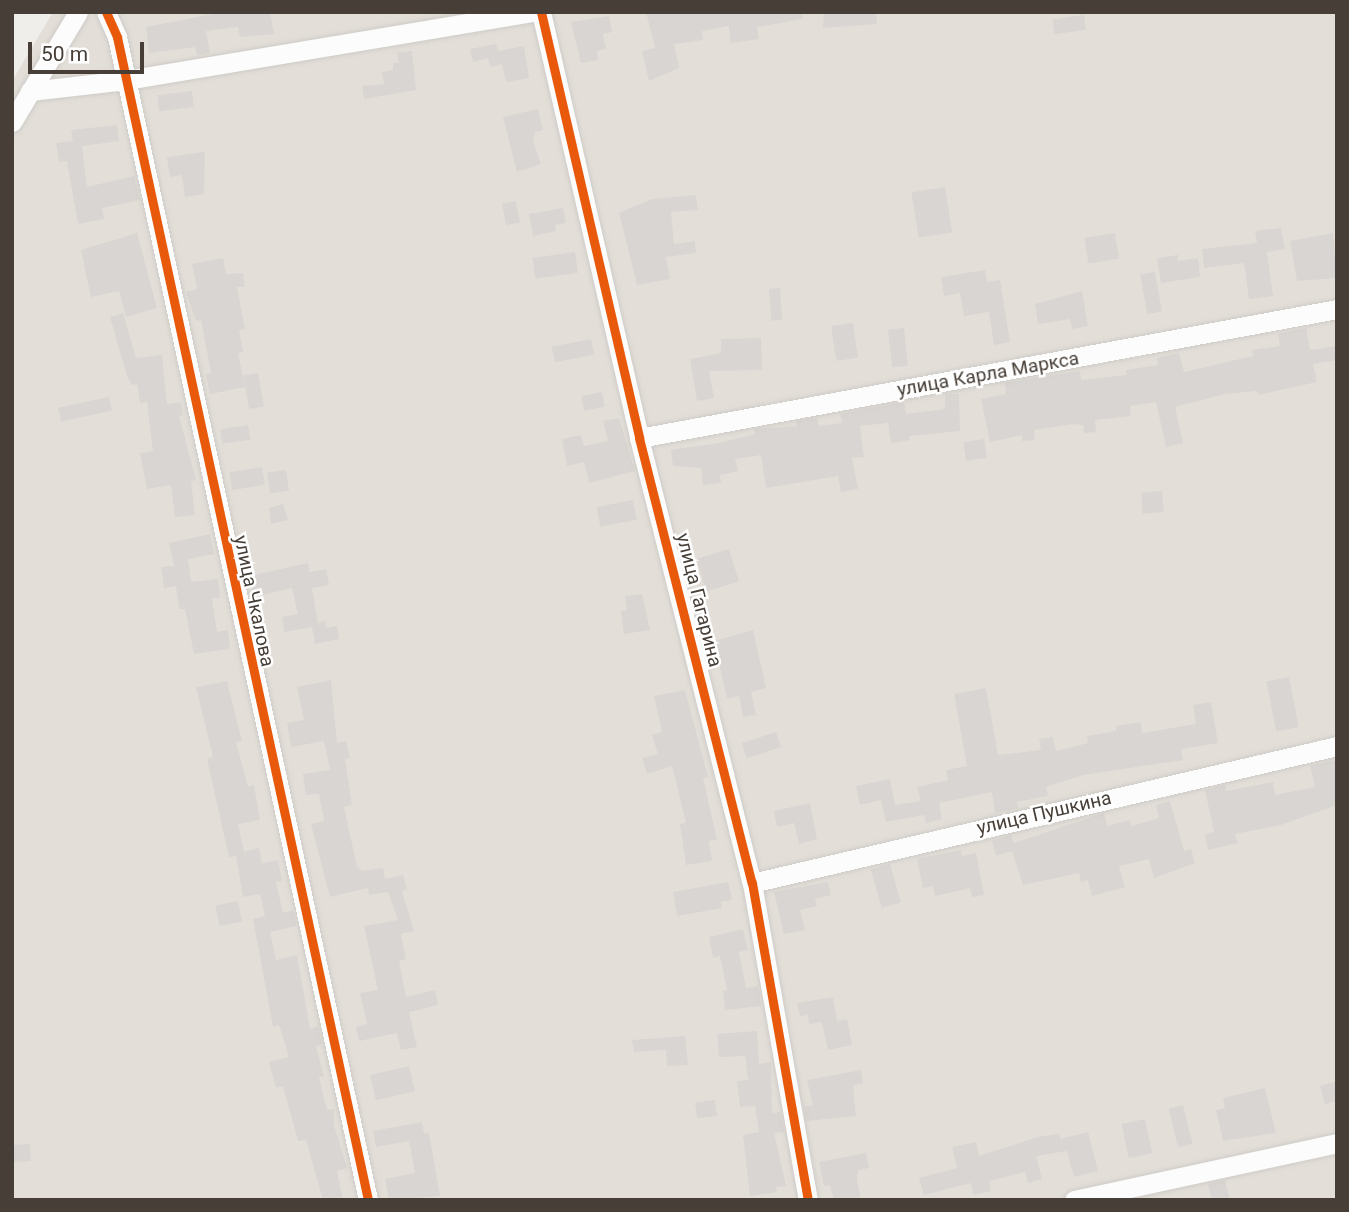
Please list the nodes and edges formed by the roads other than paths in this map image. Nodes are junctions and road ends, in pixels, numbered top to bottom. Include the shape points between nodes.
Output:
1 (78, 12) edge
2 (106, 12) edge
3 (531, 12) edge
4 (541, 12) edge
5 (126, 80) junction
6 (30, 91) junction
7 (12, 122) edge
8 (1337, 309) edge
9 (639, 438) junction
10 (1337, 746) edge
11 (752, 883) junction
12 (1337, 1143) edge
13 (368, 1200) edge
14 (808, 1200) edge
15 (1074, 1200) edge

1 - 6 street
2 - 5 street, улица Чкалова via 111,15
3 - 5 street
4 - 9 street, улица Гагарина
5 - 6 street
5 - 13 street, улица Чкалова
6 - 7 street
8 - 9 street, улица Карла Маркса
9 - 11 street, улица Гагарина
10 - 11 street, улица Пушкина
11 - 14 street, улица Гагарина
12 - 15 street

